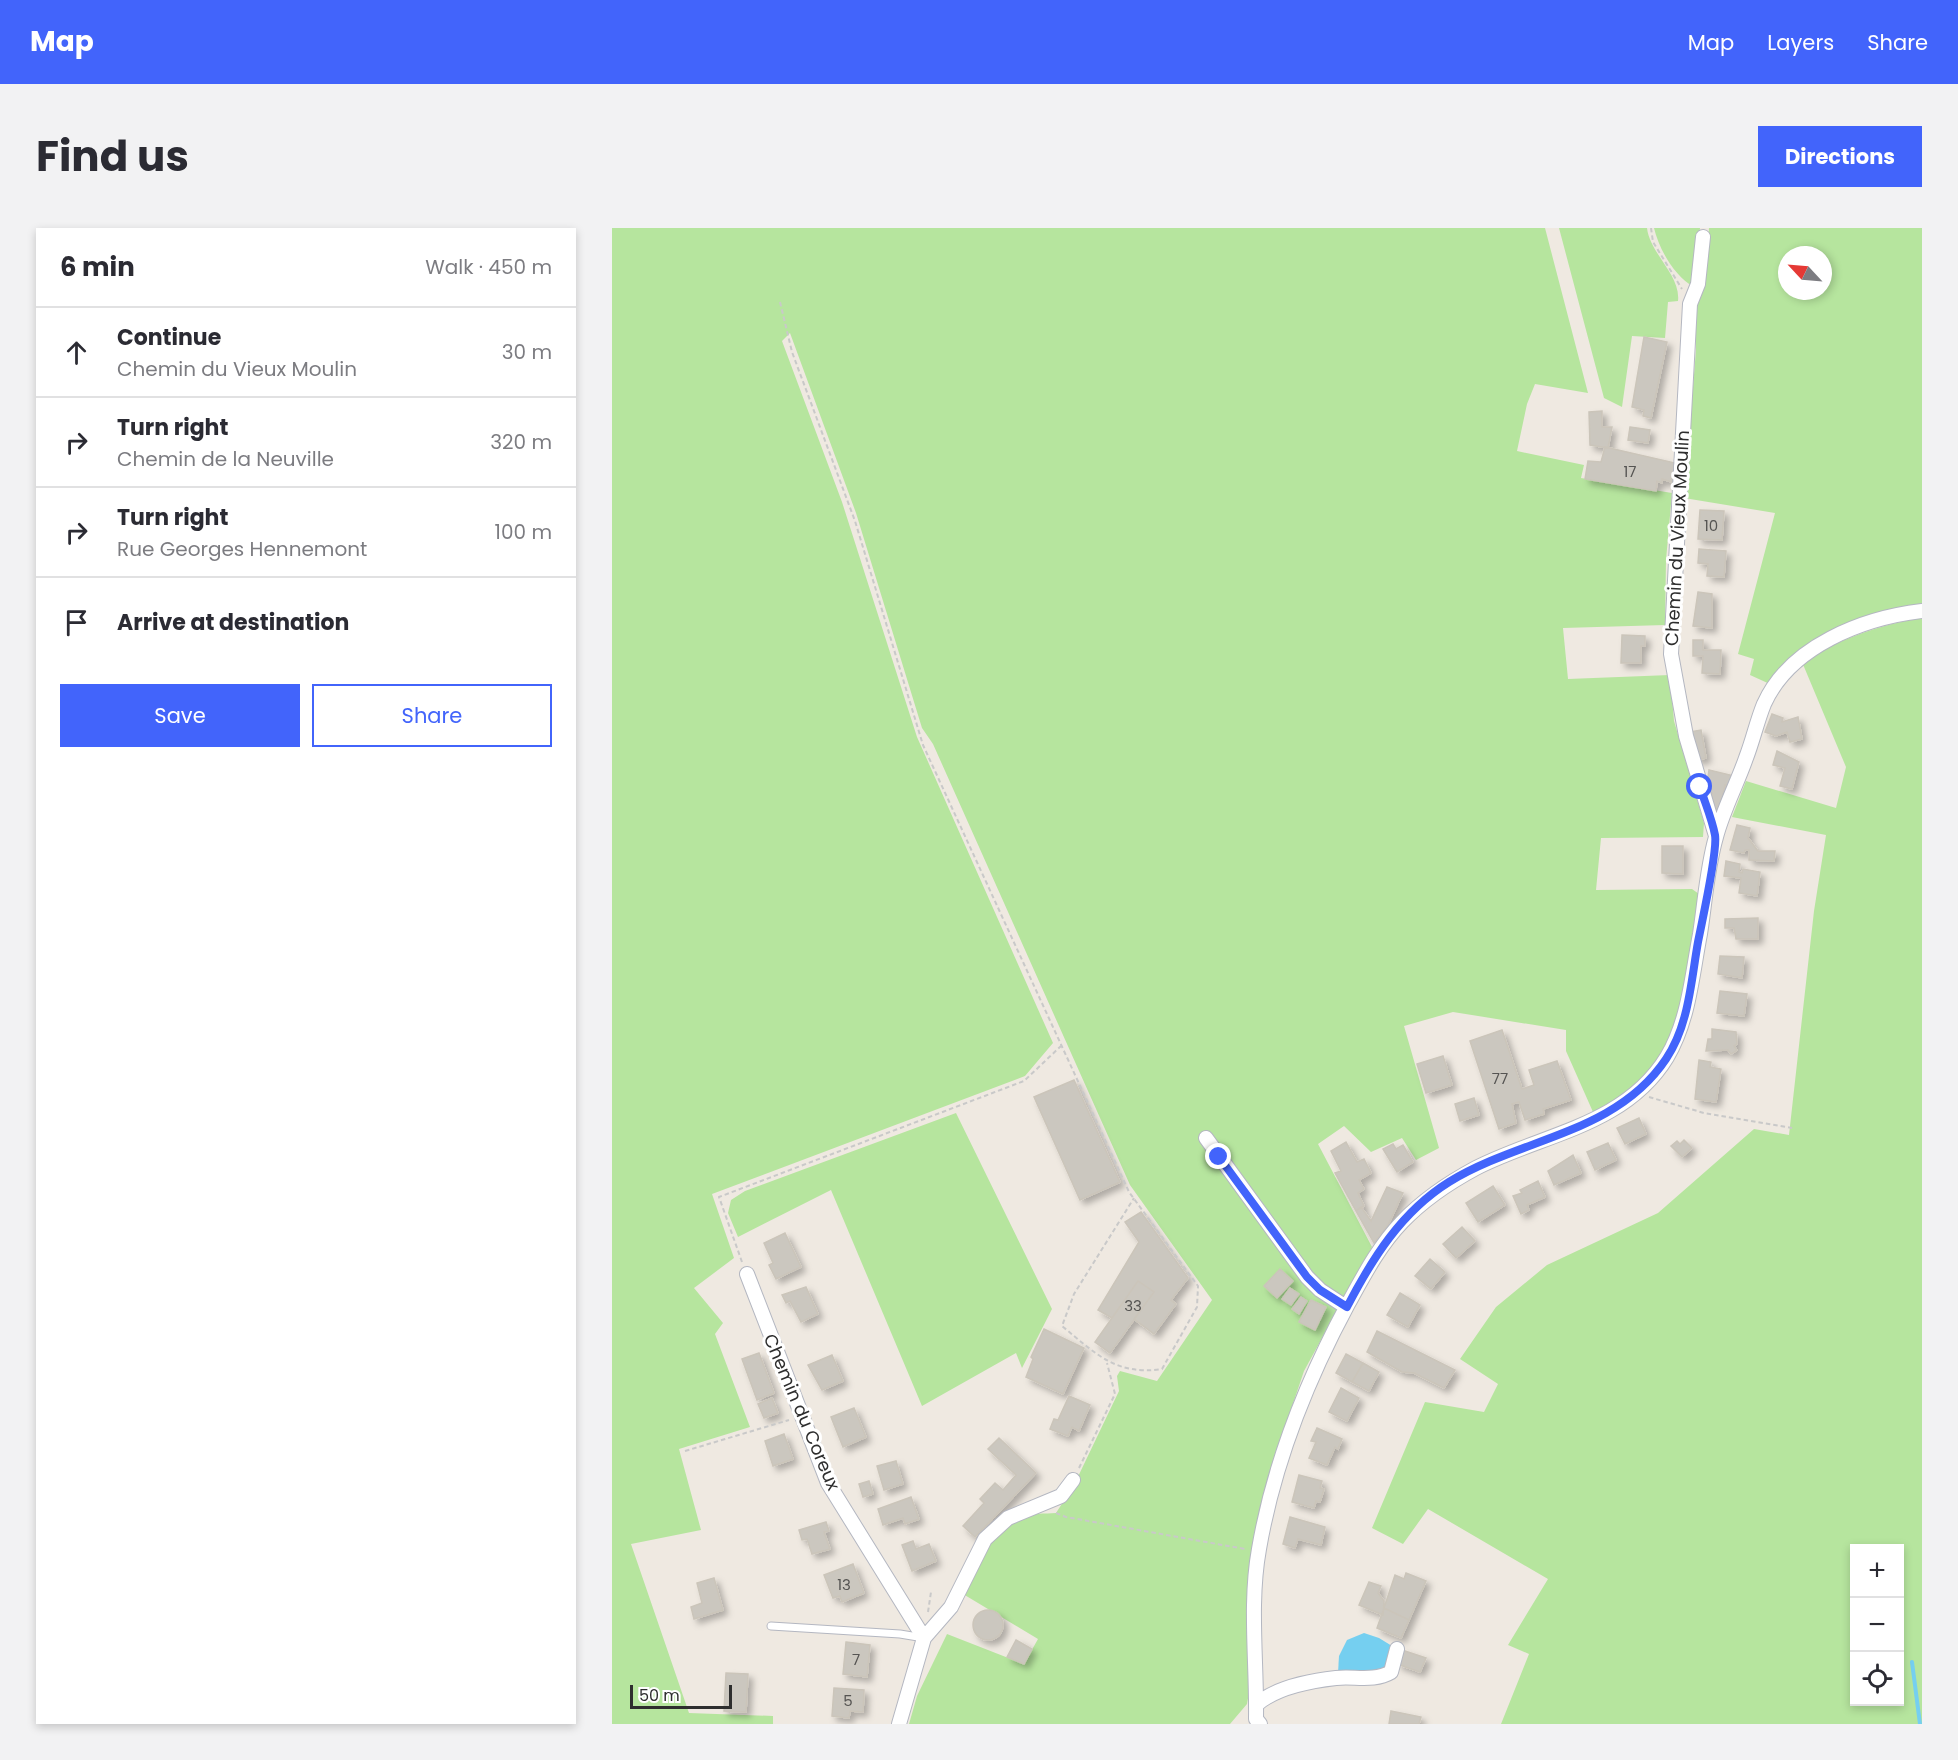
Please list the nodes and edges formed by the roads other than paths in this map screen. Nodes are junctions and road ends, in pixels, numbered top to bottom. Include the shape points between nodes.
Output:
1 (1704, 237) dead end
2 (1922, 611) edge
3 (1716, 836) junction
4 (1206, 1138) dead end
5 (747, 1274) road end
6 (1347, 1307) junction
7 (1073, 1480) road end
8 (771, 1626) dead end
9 (924, 1638) junction
10 (1397, 1649) dead end
11 (1255, 1718) edge
12 (899, 1724) edge

1 - 3 street, Chemin du Vieux Moulin via 1698,284 1690,304 1671,654 1686,736
2 - 3 street via 1870,622 1797,660 1765,702
3 - 6 street via 1685,1016 1667,1058 1638,1092 1593,1121 1485,1164 1440,1188 1400,1224 1377,1253
4 - 6 street via 1307,1277
5 - 9 street, Chemin du Coreux via 828,1483
6 - 11 street via 1293,1417 1258,1551
7 - 9 street via 1061,1496 1008,1518 985,1539 951,1606
8 - 9 lane
9 - 12 street
10 - 11 street via 1391,1672 1381,1678 1336,1678 1279,1690 1267,1695

